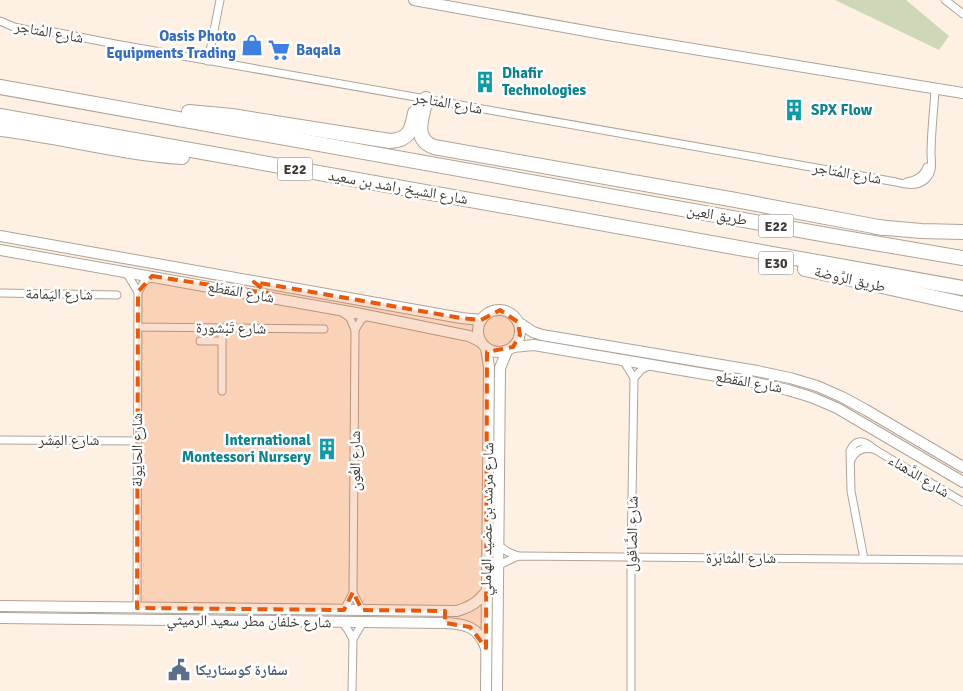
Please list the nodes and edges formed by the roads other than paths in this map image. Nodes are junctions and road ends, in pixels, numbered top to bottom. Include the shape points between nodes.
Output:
1 (220, 0) edge
2 (414, 0) edge
3 (945, 0) edge
4 (963, 14) edge
5 (0, 22) edge
6 (208, 61) junction
7 (0, 83) edge
8 (0, 87) edge
9 (935, 88) junction
10 (963, 93) edge
11 (65, 98) junction
12 (422, 98) junction
13 (87, 101) junction
14 (0, 116) edge
15 (0, 128) edge
16 (235, 158) junction
17 (589, 192) junction
18 (590, 221) junction
19 (884, 228) junction
20 (963, 232) edge
21 (0, 236) edge
22 (36, 243) junction
23 (3, 250) edge
24 (963, 258) edge
25 (126, 272) junction
26 (152, 276) junction
27 (168, 279) junction
28 (254, 282) junction
29 (963, 288) edge
30 (138, 292) junction
31 (0, 293) edge
32 (117, 295) dead end
33 (963, 304) edge
34 (340, 310) junction
35 (368, 315) junction
36 (481, 320) junction
37 (518, 322) junction
38 (138, 327) junction
39 (222, 328) junction
40 (324, 329) dead end
41 (355, 330) junction
42 (200, 341) dead end
43 (222, 341) junction
44 (483, 345) junction
45 (510, 348) junction
46 (623, 360) junction
47 (650, 365) junction
48 (634, 378) junction
49 (222, 391) dead end
50 (0, 440) edge
51 (137, 441) junction
52 (963, 467) edge
53 (962, 480) edge
54 (963, 502) edge
55 (499, 546) junction
56 (518, 556) junction
57 (631, 557) junction
58 (864, 559) junction
59 (963, 560) edge
60 (499, 565) junction
61 (487, 590) junction
62 (353, 593) junction
63 (0, 606) edge
64 (97, 608) junction
65 (136, 608) junction
66 (344, 610) junction
67 (362, 610) junction
68 (445, 611) junction
69 (0, 618) edge
70 (97, 620) junction
71 (342, 622) junction
72 (363, 622) junction
73 (445, 623) junction
74 (352, 639) junction
75 (486, 648) junction
76 (352, 691) edge
77 (486, 691) edge
78 (497, 691) edge
79 (631, 691) edge

1 - 6 street
2 - 9 street
3 - 4 street
5 - 6 street, شارع المُتاجر via 32,31 54,32
6 - 12 street, شارع المُتاجر
7 - 11 highway
8 - 11 highway, شارع الشيخ راشد بن سعيد / E22
9 - 10 street
9 - 12 street, شارع المُتاجر via 932,169 924,181 909,186
11 - 13 highway, شارع الشيخ راشد بن سعيد / E22
12 - 13 highway via 411,130 402,139 390,141 232,116
12 - 19 highway via 421,135 428,145 434,147
13 - 17 highway, شارع الشيخ راشد بن سعيد / E22
14 - 16 highway, شارع الشيخ راشد بن سعيد / E22
15 - 16 highway via 151,154
16 - 18 highway, شارع الشيخ راشد بن سعيد / E22
17 - 19 highway
17 - 24 highway, طريق العين / E22
18 - 29 highway, طريق العين / E22
18 - 33 highway, طريق الرَّوضة / E30
19 - 20 highway
21 - 22 street, شارع المَقطَع
22 - 23 street via 13,244
22 - 28 street, شارع المَقطَع
23 - 25 street, شارع المَقطَع
25 - 26 street, شارع المَقطَع
25 - 30 street
26 - 27 street, شارع المَقطَع
26 - 30 street
27 - 28 street via 256,291 259,287
27 - 34 street, شارع المَقطَع
28 - 36 street, شارع المَقطَع
30 - 38 street, شارع الحايولة
31 - 32 street, شارع اليَمامة
34 - 35 street, شارع المَقطَع
34 - 41 street via 350,318
35 - 41 street
35 - 44 street, شارع المَقطَع via 469,336
36 - 37 street via 493,310 500,310 508,311
36 - 44 street via 478,335
37 - 45 street via 520,335
37 - 52 street, شارع المَقطَع via 542,335 757,371 817,386 866,410
38 - 39 street, شارع تَبْشورة
38 - 51 street, شارع الحايولة
39 - 40 street, شارع تَبْشورة
39 - 43 street
41 - 62 street, شارع العُون
42 - 43 street
43 - 49 street
44 - 45 street via 496,352
44 - 61 street, شارع مرشد بن عضيد الهاملي via 489,367
45 - 46 street, شارع المَقطَع via 534,345
45 - 55 street, شارع مرشد بن عضيد الهاملي via 500,368
46 - 47 street, شارع المَقطَع
46 - 48 street
47 - 48 street
47 - 53 street, شارع المَقطَع via 752,382 811,397
48 - 57 street, شارع الصَّاقول
50 - 51 street, شارع المِشَر
51 - 65 street, شارع الحايولة
54 - 58 street, شارع الدَّهناء via 865,442 856,443 850,450 851,491
55 - 56 street, شارع المُثابَرة
55 - 60 street, شارع مرشد بن عضيد الهاملي
56 - 57 street, شارع المُثابَرة
56 - 60 street, شارع المُثابَرة
57 - 58 street, شارع المُثابَرة
57 - 79 street, شارع الصَّاقول
58 - 59 street, شارع المُثابَرة
60 - 78 street, شارع مرشد بن عضيد الهاملي
61 - 68 street, شارع خلفان مطر سعيد الرميثي via 474,604 457,611
61 - 75 street, شارع مرشد بن عضيد الهاملي
62 - 66 street, شارع العُون
62 - 67 street, شارع العُون
63 - 64 street, شارع خلفان مطر سعيد الرميثي
64 - 65 street, شارع خلفان مطر سعيد الرميثي
64 - 70 street
65 - 66 street, شارع خلفان مطر سعيد الرميثي
66 - 67 street, شارع خلفان مطر سعيد الرميثي
67 - 68 street, شارع خلفان مطر سعيد الرميثي
68 - 73 street
69 - 70 street, شارع خلفان مطر سعيد الرميثي
70 - 71 street, شارع خلفان مطر سعيد الرميثي
71 - 72 street, شارع خلفان مطر سعيد الرميثي
71 - 74 street
72 - 73 street, شارع خلفان مطر سعيد الرميثي
72 - 74 street
73 - 75 street, شارع خلفان مطر سعيد الرميثي via 470,627 478,632
74 - 76 street
75 - 77 street, شارع مرشد بن عضيد الهاملي

